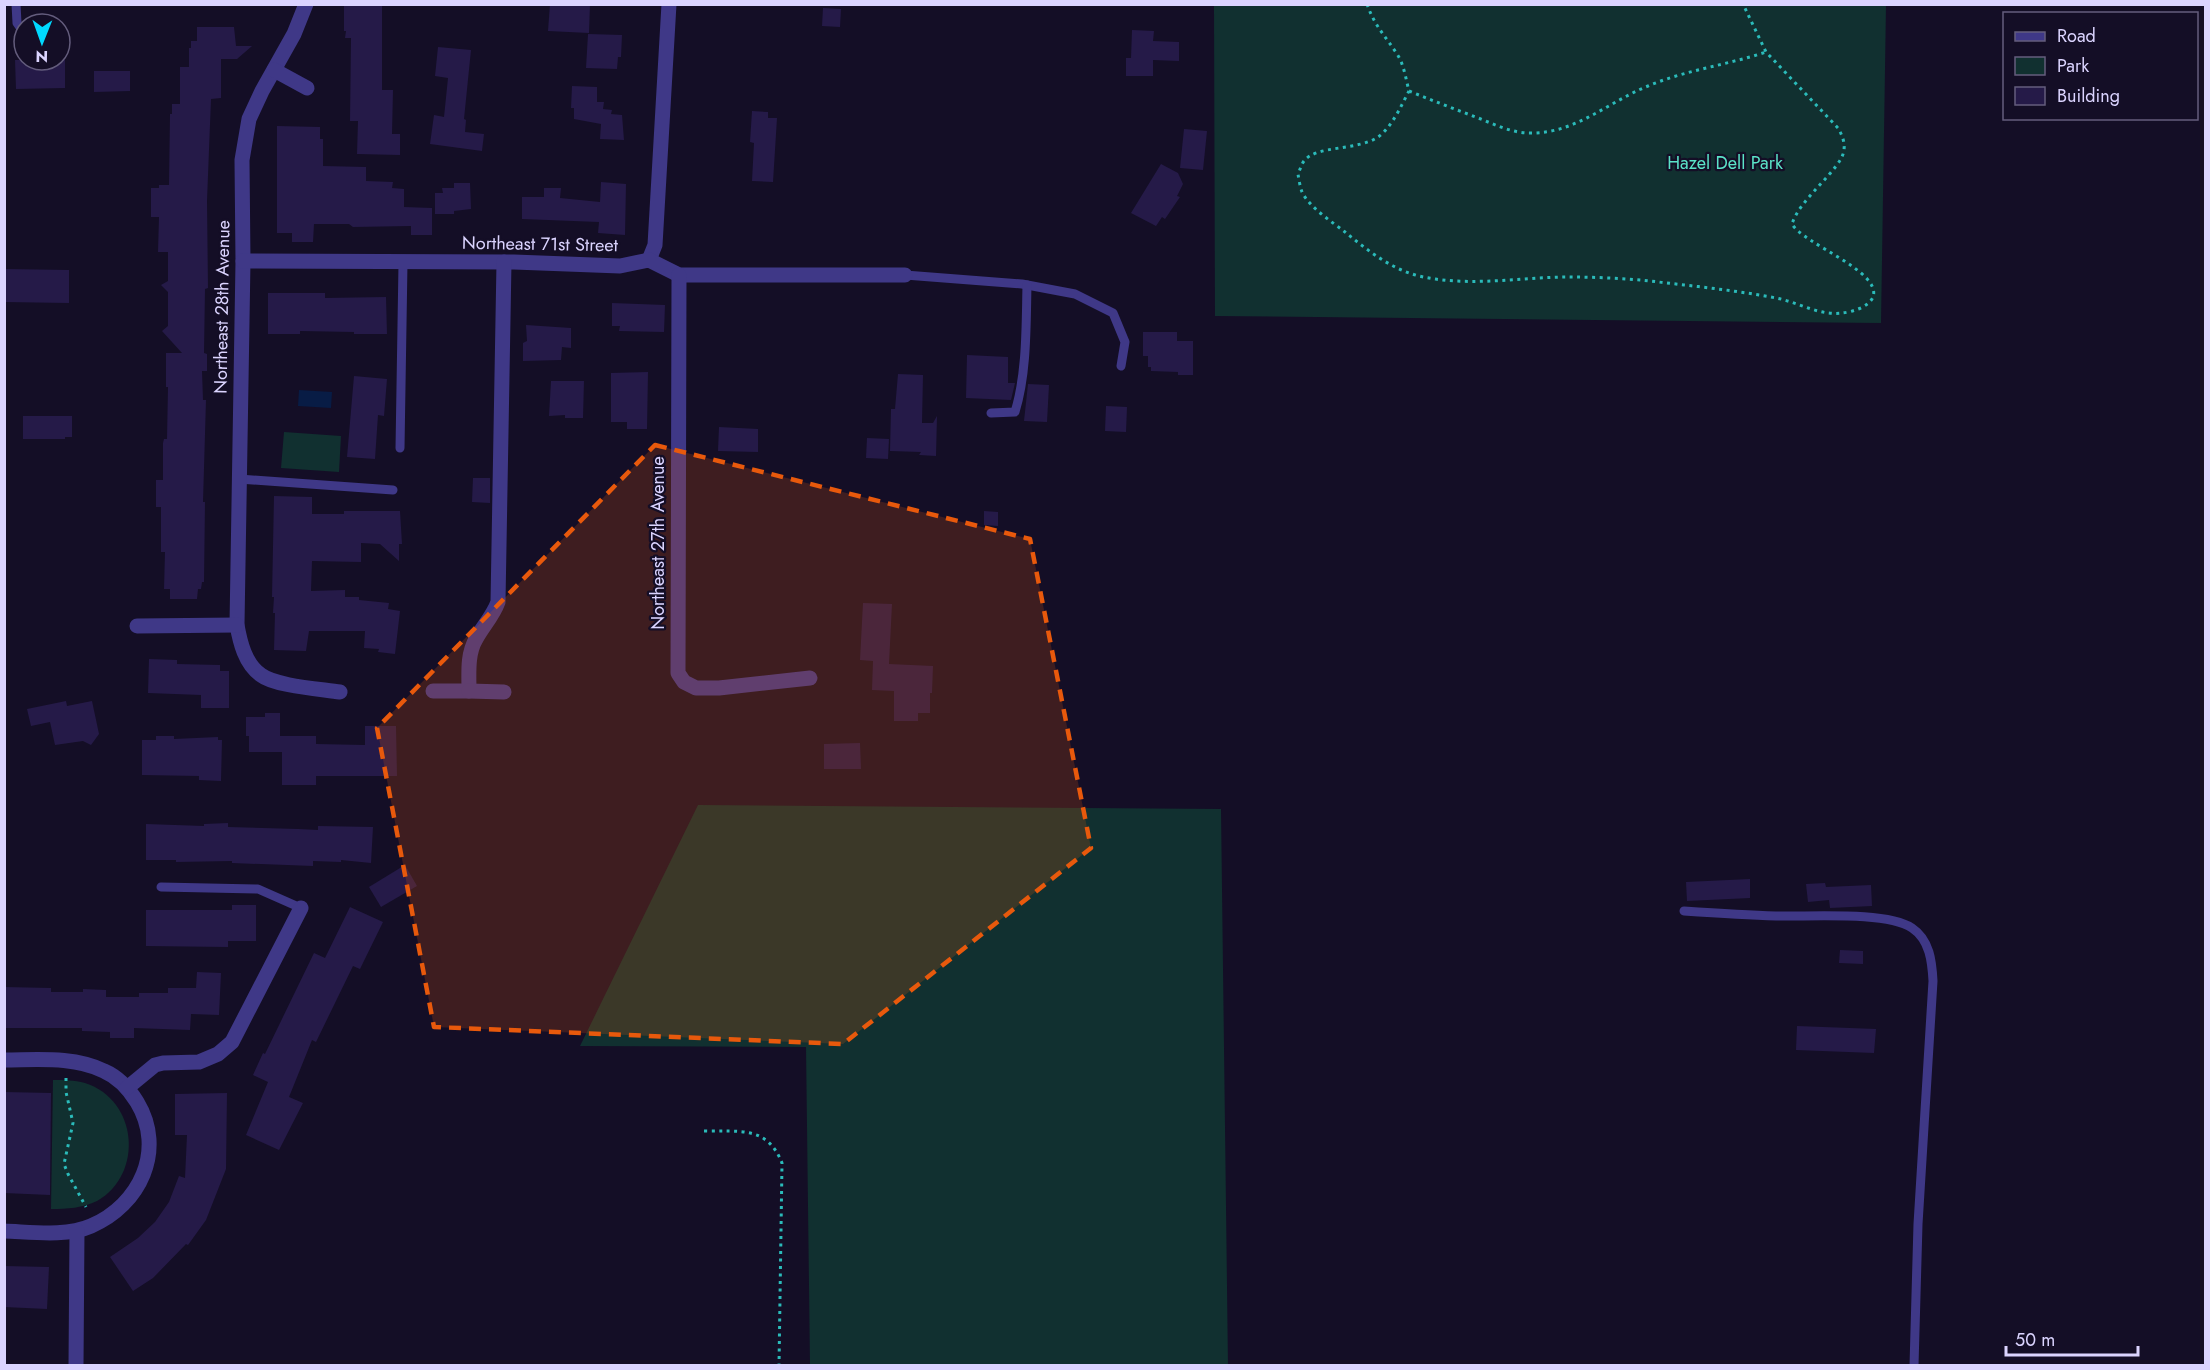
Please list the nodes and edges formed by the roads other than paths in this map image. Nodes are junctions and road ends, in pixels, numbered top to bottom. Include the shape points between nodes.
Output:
1 (306, 4) edge
2 (669, 4) edge
3 (274, 70) junction
4 (307, 88) dead end
5 (650, 260) junction
6 (243, 261) junction
7 (403, 262) junction
8 (504, 262) junction
9 (679, 275) junction
10 (904, 275) joint
11 (1027, 285) junction
12 (1121, 366) dead end
13 (991, 413) dead end
14 (400, 448) dead end
15 (239, 479) junction
16 (393, 490) dead end
17 (237, 624) junction
18 (137, 626) dead end
19 (810, 678) dead end
20 (433, 691) dead end
21 (469, 691) junction
22 (340, 692) dead end
23 (504, 692) dead end
24 (161, 887) dead end
25 (300, 908) joint
26 (1684, 911) dead end
27 (4, 1060) edge
28 (127, 1088) junction
29 (4, 1231) edge
30 (77, 1231) junction
31 (76, 1365) edge
32 (1914, 1365) edge

1 - 3 street, Northeast 28th Avenue
2 - 5 street via 655,245
3 - 4 street
3 - 6 street, Northeast 28th Avenue via 249,119 242,160
5 - 8 street, Northeast 71st Street via 620,266
5 - 9 street
6 - 7 street, Northeast 71st Street
6 - 15 street, Northeast 28th Avenue
7 - 8 street, Northeast 71st Street
7 - 14 lane
8 - 21 street via 499,592 495,611 471,650
9 - 10 street
9 - 19 street, Northeast 27th Avenue via 678,673 684,682 696,688
10 - 11 lane
11 - 12 lane via 1075,294 1113,313 1125,342
11 - 13 lane via 1020,397 1015,412
15 - 16 lane
15 - 17 street, Northeast 28th Avenue
17 - 18 street
17 - 22 street, Northeast 28th Avenue via 241,646 260,675 273,681
20 - 21 street
21 - 23 street
24 - 25 lane via 258,889
25 - 28 street via 232,1042 218,1054 199,1062 155,1065
26 - 32 lane via 1896,920 1914,929 1927,946 1933,981
27 - 28 street via 85,1064 108,1072
28 - 30 street via 142,1111 148,1130 145,1172 123,1206 97,1224
29 - 30 street
30 - 31 street

